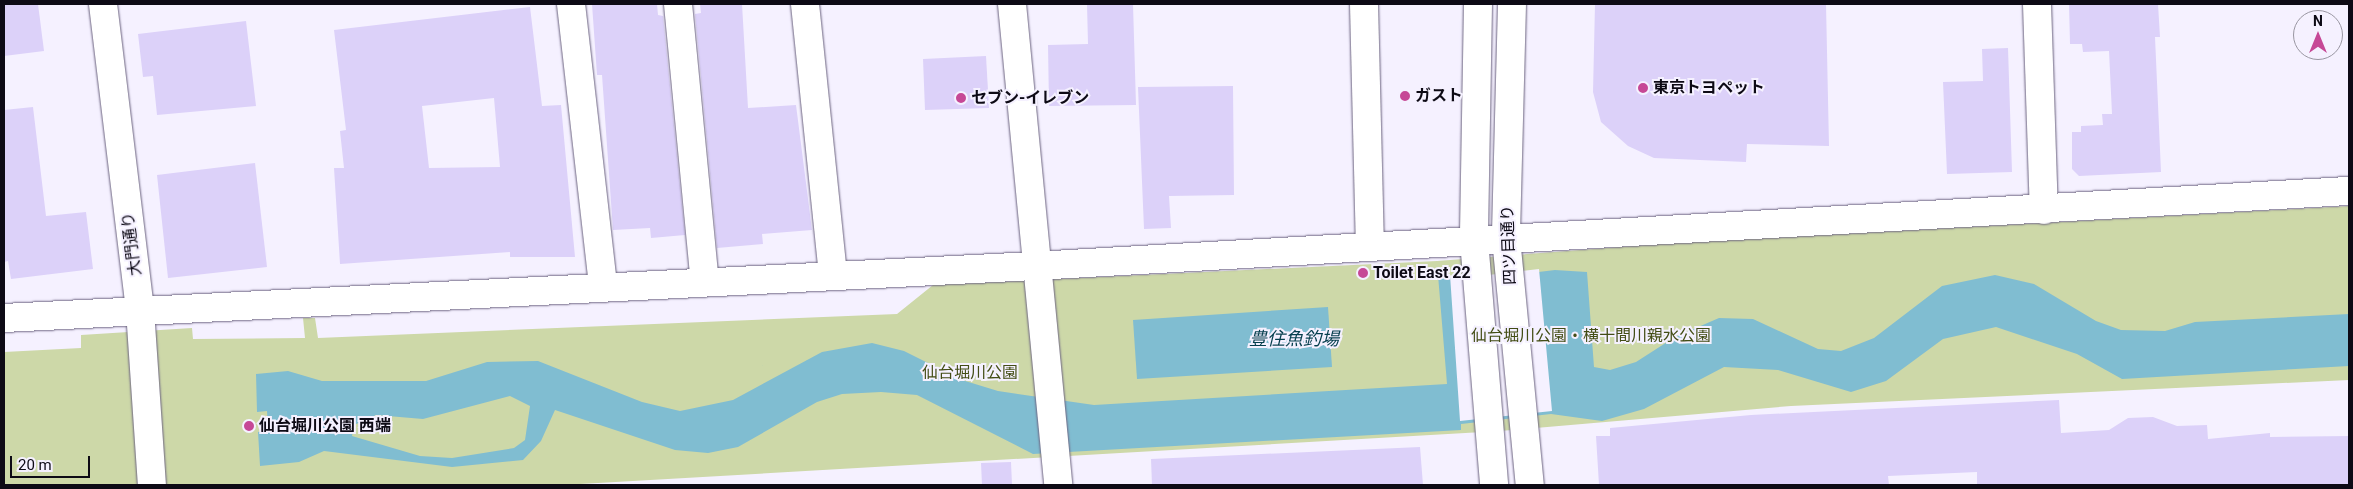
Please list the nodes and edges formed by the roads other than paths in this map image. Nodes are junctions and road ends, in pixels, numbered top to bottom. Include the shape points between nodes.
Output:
1 (103, 4) edge
2 (571, 4) edge
3 (678, 4) edge
4 (805, 4) edge
5 (1012, 4) edge
6 (1364, 4) edge
7 (1478, 4) edge
8 (1512, 4) edge
9 (2037, 4) edge
10 (2349, 191) edge
11 (2044, 210) junction
12 (1370, 247) junction
13 (1507, 248) junction
14 (1475, 251) junction
15 (1035, 266) junction
16 (833, 275) junction
17 (705, 282) junction
18 (603, 287) junction
19 (140, 310) junction
20 (4, 318) edge
21 (152, 485) edge
22 (1058, 485) edge
23 (1494, 485) edge
24 (1530, 485) edge

1 - 19 street, 大門通り
2 - 18 street
3 - 17 street
4 - 16 street
5 - 15 street
6 - 12 street
7 - 14 street, 四ツ目通り
8 - 13 street, 四ツ目通り
9 - 11 street
10 - 11 street
11 - 13 street
12 - 14 street
12 - 15 street
13 - 14 street
13 - 24 street, 四ツ目通り
14 - 23 street, 四ツ目通り
15 - 16 street
15 - 22 street
16 - 17 street
17 - 18 street
18 - 19 street
19 - 20 street
19 - 21 street, 大門通り

